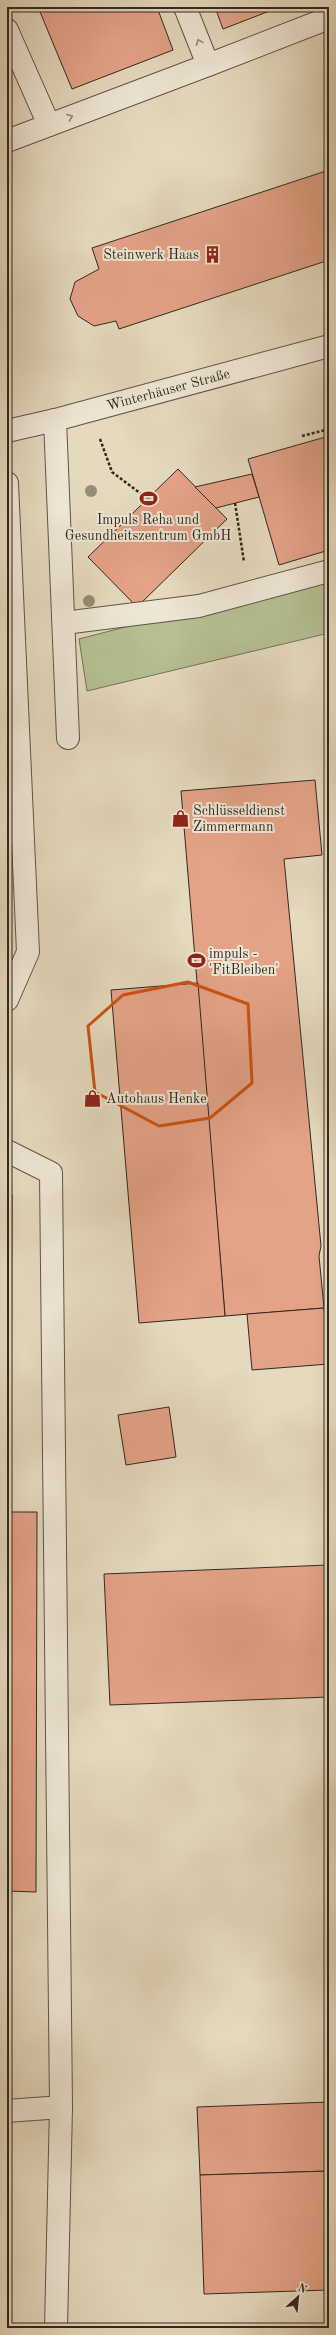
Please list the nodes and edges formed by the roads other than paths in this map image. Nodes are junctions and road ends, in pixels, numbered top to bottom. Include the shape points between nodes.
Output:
1 (185, 7) edge
2 (329, 18) edge
3 (7, 30) edge
4 (208, 65) junction
5 (49, 125) junction
6 (7, 142) edge
7 (329, 346) edge
8 (54, 420) junction
9 (7, 431) edge
10 (7, 482) edge
11 (329, 571) edge
12 (64, 623) junction
13 (68, 738) dead end
14 (7, 1000) edge
15 (7, 1151) edge
16 (61, 2107) junction
17 (7, 2111) edge
18 (56, 2328) edge

4 -> 1 street
2 - 4 street
3 - 5 street
5 -> 4 street
5 - 6 street
7 - 8 street, Winterhäuser Straße
8 - 9 street, Winterhäuser Straße
8 - 12 street
10 - 14 street via 28,952
11 - 12 street via 199,606
12 - 13 street
15 - 16 street via 51,1173
16 - 17 street
16 - 18 street

